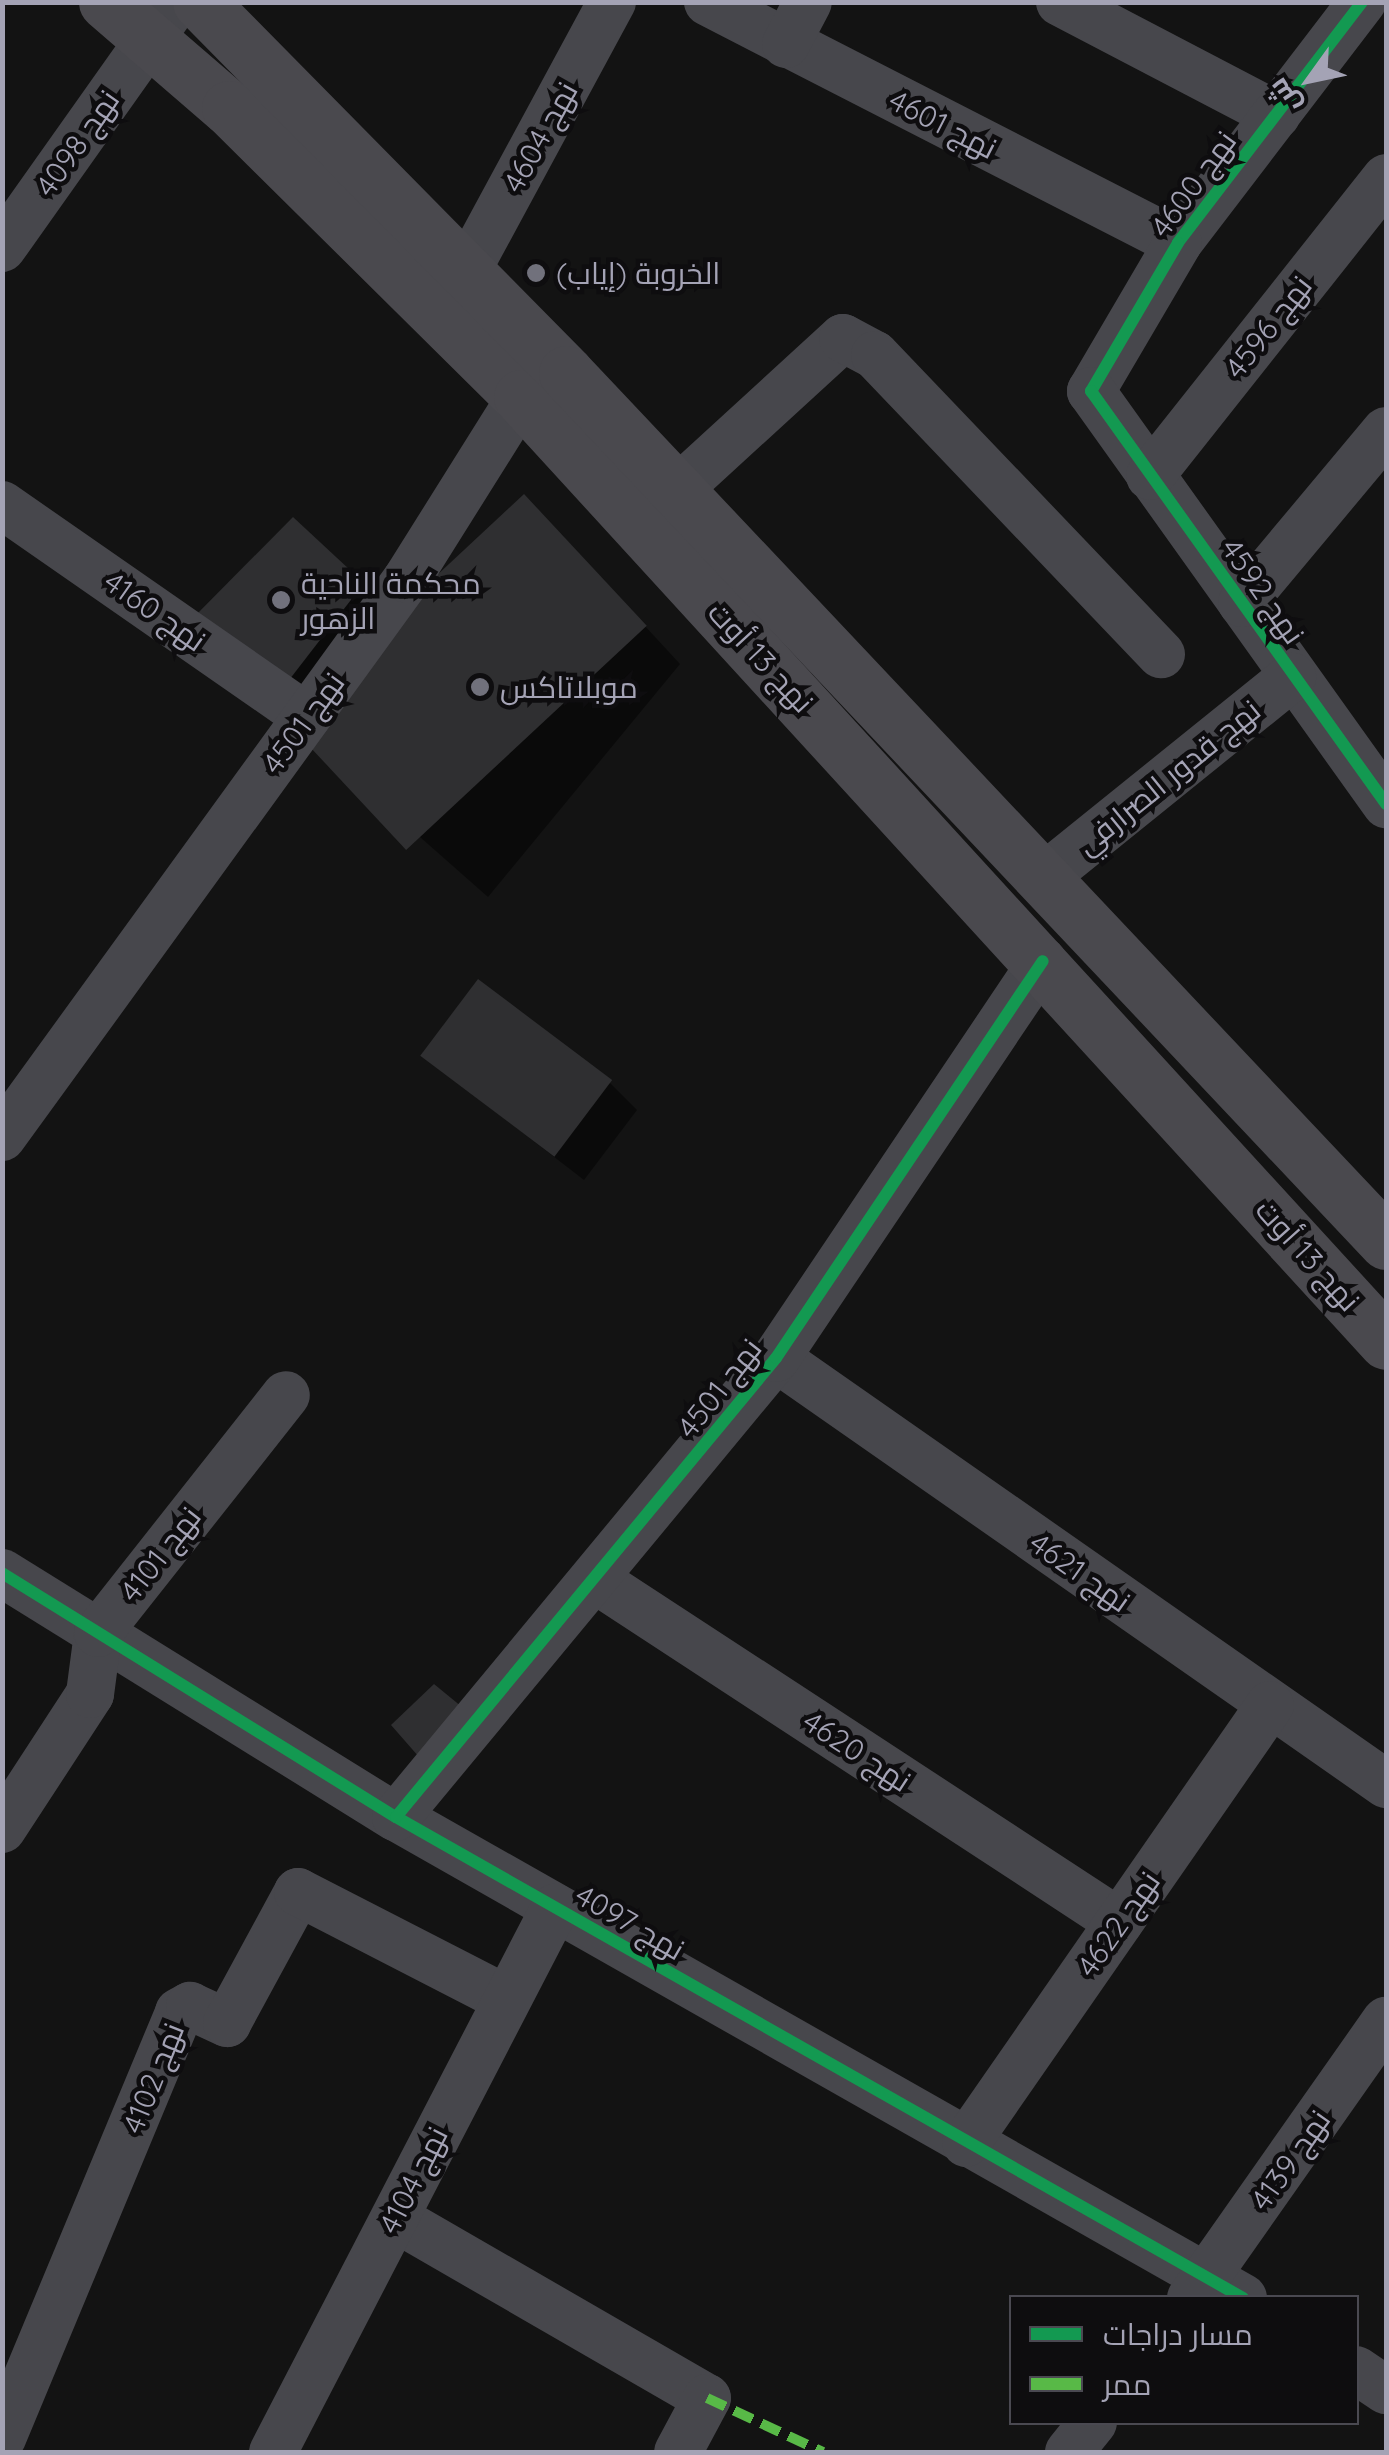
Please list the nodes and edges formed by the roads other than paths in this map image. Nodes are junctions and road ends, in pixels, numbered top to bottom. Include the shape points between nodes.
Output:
1 (106, 2) edge
2 (200, 2) edge
3 (612, 2) edge
4 (708, 2) edge
5 (808, 2) edge
6 (1060, 2) edge
7 (1348, 7) edge
8 (164, 21) edge
9 (786, 44) junction
10 (1276, 115) junction
11 (1386, 178) edge
12 (1178, 243) junction
13 (2, 248) edge
14 (467, 270) junction
15 (521, 397) junction
16 (1097, 407) joint
17 (1386, 431) edge
18 (1150, 476) junction
19 (677, 490) junction
20 (2, 505) edge
21 (1242, 603) junction
22 (1162, 654) dead end
23 (1292, 677) junction
24 (306, 717) junction
25 (1386, 804) edge
26 (1044, 877) junction
27 (1043, 961) junction
28 (2, 1137) edge
29 (1382, 1229) edge
30 (1328, 1277) junction
31 (1386, 1342) edge
32 (776, 1358) junction
33 (286, 1395) dead end
34 (2, 1573) edge
35 (596, 1580) junction
36 (98, 1632) junction
37 (1270, 1705) junction
38 (1386, 1784) edge
39 (396, 1817) junction
40 (2, 1829) edge
41 (555, 1908) junction
42 (1119, 1922) junction
43 (504, 1998) junction
44 (1386, 2021) edge
45 (966, 2143) junction
46 (395, 2218) junction
47 (1214, 2290) edge
48 (1359, 2372) edge
49 (1386, 2390) edge
50 (1091, 2425) edge
51 (2, 2438) edge
52 (274, 2452) edge
53 (678, 2452) edge
54 (1069, 2452) edge

1 - 8 main road, نهج 13 أوت
2 - 14 main road, نهج 13 أوت
3 - 14 street, نهج 4604
4 - 9 street, نهج 4601
5 - 9 street
6 - 10 street
7 - 10 street, نهج 4600
8 - 13 street, نهج 4098
8 - 15 main road, نهج 13 أوت
9 - 12 street, نهج 4601
10 - 12 street, نهج 4600
11 - 18 street, نهج 4596
12 - 16 street, نهج 4600 via 1093,385
14 - 19 main road, نهج 13 أوت
15 - 24 street, نهج 4501 via 407,579
15 - 27 main road, نهج 13 أوت
16 - 18 street, نهج 4592
17 - 21 street
18 - 21 street, نهج 4592
19 - 22 street via 844,338 876,356
19 - 26 main road, نهج 13 أوت
20 - 24 street, نهج 4160
21 - 23 street, نهج 4592
23 - 25 street, نهج 4592
23 - 26 street, نهج قدور الصرارفي
24 - 28 street, نهج 4501
26 - 29 main road, نهج 13 أوت
27 - 30 main road, نهج 13 أوت
27 - 32 street, نهج 4501
29 - 30 street
30 - 31 main road, نهج 13 أوت
32 - 35 street, نهج 4501
32 - 37 street, نهج 4621
33 - 36 street, نهج 4101
34 - 36 street, نهج 4097
35 - 39 street, نهج 4501
35 - 42 street, نهج 4620
36 - 39 street, نهج 4097
36 - 40 street, نهج 4101 via 90,1694
37 - 38 street, نهج 4621
37 - 42 street, نهج 4622
39 - 41 street, نهج 4097
41 - 43 street, نهج 4104
41 - 45 street, نهج 4097
42 - 45 street, نهج 4622
43 - 46 street, نهج 4104
43 - 51 street, نهج 4102 via 298,1892 227,2023 190,2006 180,2010
44 - 47 street, نهج 4139
45 - 47 street, نهج 4097
46 - 52 street, نهج 4104
46 - 53 street via 707,2398
48 - 49 street
50 - 54 street

